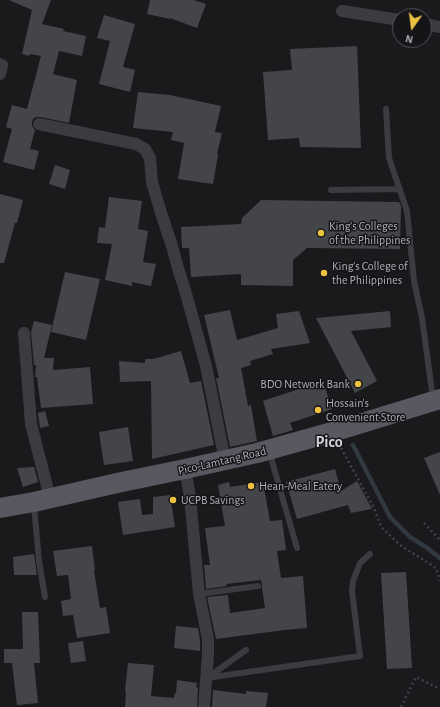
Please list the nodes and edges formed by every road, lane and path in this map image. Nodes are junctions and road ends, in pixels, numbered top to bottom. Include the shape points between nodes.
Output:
1 (342, 11) dead end
2 (392, 19) edge
3 (0, 64) edge
4 (0, 74) edge
5 (386, 109) dead end
6 (39, 124) dead end
7 (400, 189) junction
8 (331, 190) dead end
9 (24, 333) dead end
10 (437, 400) edge
11 (340, 429) junction
12 (269, 450) junction
13 (225, 461) junction
14 (185, 470) junction
15 (42, 500) junction
16 (0, 508) edge
17 (424, 523) dead end
18 (440, 540) edge
19 (297, 548) dead end
20 (370, 554) dead end
21 (440, 581) edge
22 (258, 586) dead end
23 (199, 594) junction
24 (45, 597) dead end
25 (246, 650) dead end
26 (206, 678) junction
27 (440, 689) edge
28 (204, 707) edge
29 (401, 707) edge

1 - 2 street
3 - 4 street
5 - 7 lane via 389,158
6 - 13 street via 136,144 145,149 150,158 152,182 204,359
7 - 8 lane
7 - 10 lane via 407,211 414,281
9 - 15 street
10 - 11 main road, Pico-Lamtang Road
11 - 12 main road, Pico-Lamtang Road
11 - 21 path via 381,527 400,545 436,568
12 - 13 main road, Pico-Lamtang Road
12 - 19 lane
13 - 14 main road, Pico-Lamtang Road
14 - 15 main road, Pico-Lamtang Road
14 - 23 street
15 - 16 main road, Pico-Lamtang Road
15 - 24 lane via 39,561
17 - 18 path
20 - 26 lane via 360,562 352,591 360,656
22 - 23 lane
23 - 26 street via 208,639
25 - 26 lane
26 - 28 street
27 - 29 path via 416,677

